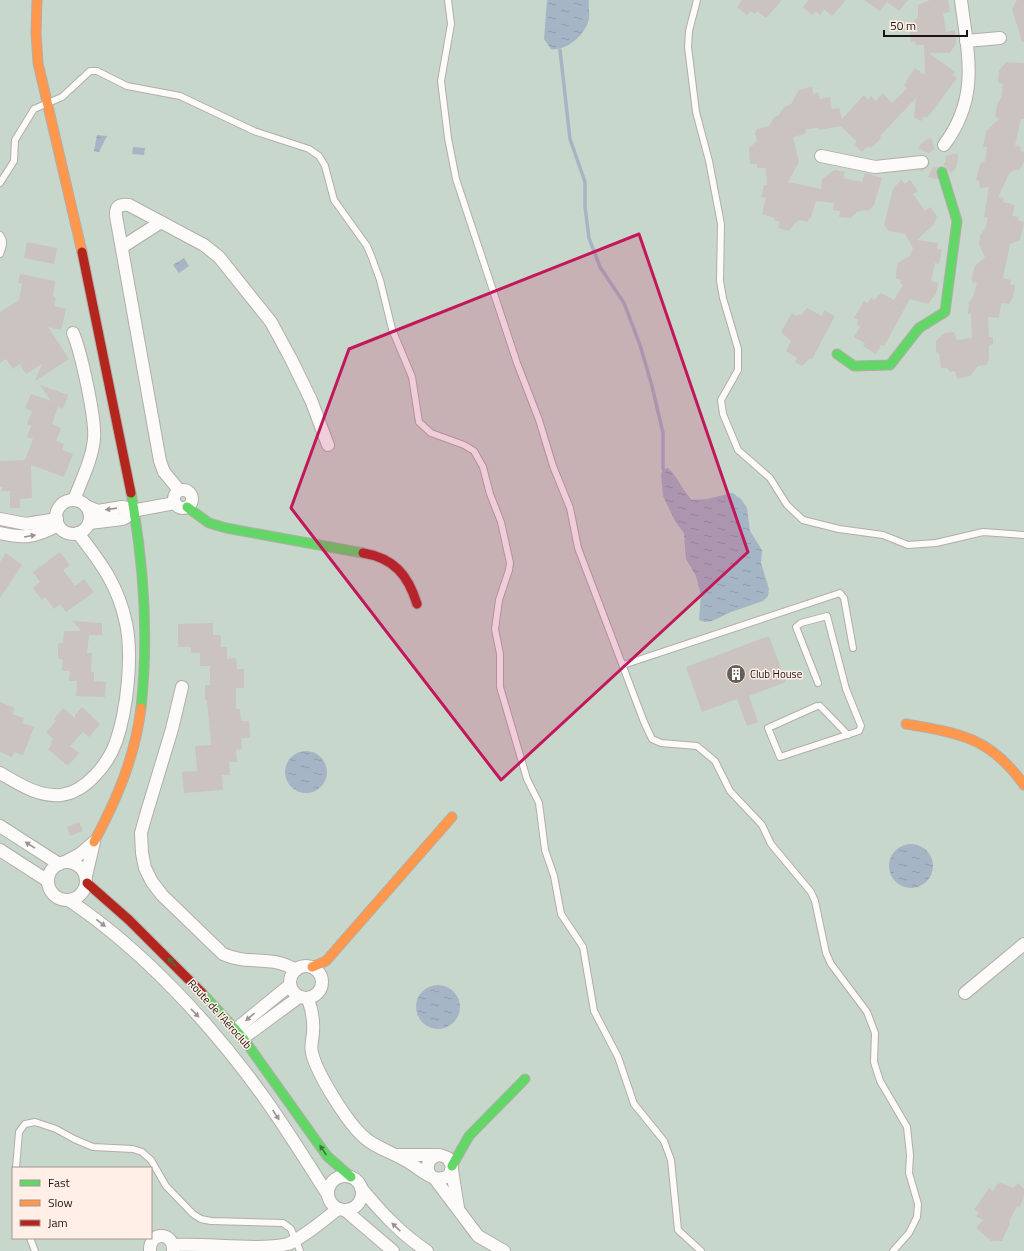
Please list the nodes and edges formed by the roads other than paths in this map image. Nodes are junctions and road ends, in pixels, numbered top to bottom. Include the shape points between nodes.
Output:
1 (38, 0) edge
2 (448, 0) edge
3 (697, 0) edge
4 (961, 0) edge
5 (1000, 38) dead end
6 (966, 41) junction
7 (47, 102) junction
8 (944, 145) dead end
9 (821, 156) dead end
10 (922, 162) dead end
11 (942, 172) dead end
12 (0, 183) edge
13 (161, 222) junction
14 (0, 235) edge
15 (122, 247) junction
16 (0, 254) edge
17 (73, 333) dead end
18 (836, 354) dead end
19 (328, 445) dead end
20 (179, 490) junction
21 (74, 500) junction
22 (175, 503) junction
23 (86, 506) junction
24 (188, 507) junction
25 (135, 511) junction
26 (0, 519) edge
27 (57, 522) junction
28 (89, 523) junction
29 (0, 533) edge
30 (78, 534) junction
31 (1024, 535) edge
32 (417, 604) dead end
33 (854, 648) dead end
34 (623, 665) junction
35 (818, 683) dead end
36 (182, 687) dead end
37 (906, 724) dead end
38 (848, 734) junction
39 (0, 773) edge
40 (1024, 785) edge
41 (452, 817) dead end
42 (0, 826) edge
43 (94, 842) junction
44 (0, 850) edge
45 (62, 863) junction
46 (86, 880) junction
47 (48, 881) junction
48 (70, 901) junction
49 (1024, 944) edge
50 (326, 961) junction
51 (312, 967) junction
52 (296, 970) junction
53 (322, 977) junction
54 (290, 985) junction
55 (965, 993) dead end
56 (304, 998) junction
57 (240, 1034) junction
58 (525, 1079) dead end
59 (469, 1136) junction
60 (399, 1155) junction
61 (438, 1155) junction
62 (16, 1167) edge
63 (452, 1168) junction
64 (351, 1177) junction
65 (433, 1177) junction
66 (361, 1188) junction
67 (335, 1204) junction
68 (459, 1211) junction
69 (30, 1239) edge
70 (149, 1244) edge
71 (298, 1246) edge
72 (173, 1248) edge
73 (35, 1251) edge
74 (393, 1251) edge
75 (427, 1251) edge
76 (504, 1251) edge
77 (701, 1251) edge
78 (893, 1251) edge

1 - 7 street via 38,63
2 - 34 lane via 451,24 441,81 456,179 517,363 570,508 578,548
3 - 31 lane via 689,31 688,47 696,112 722,224 720,281 738,349 738,370 721,400 723,414 738,450 770,478 787,505 803,520 839,529 883,535 908,545 936,543 983,532
4 - 6 street
5 - 6 street
6 - 8 street via 970,76 966,102 958,125
7 - 12 lane via 34,109 26,121 15,140 14,161
7 - 25 street via 88,277
7 - 77 lane via 62,97 90,71 97,70 127,86 180,96 254,131 309,149 319,156 325,166 334,200 367,246 375,265 392,328 412,377 419,422 431,433 474,451 483,466 501,522 510,563 499,600 495,629 500,659 500,687 527,779 538,803 561,914 583,947 594,1011 618,1057 634,1104 664,1140 671,1160 678,1230
9 - 10 street via 875,167
11 - 18 street via 957,221 945,312 919,328 890,365 854,366
13 - 15 street
13 - 15 street via 129,205 118,206 115,211
13 - 19 street via 204,245 219,257 271,322 298,372
14 - 16 lane via 3,247
15 - 20 street via 160,461 164,472
17 - 21 street via 79,346 94,438
20 - 22 street via 175,495
20 - 24 street via 187,490 191,494 192,500
21 - 23 street
21 - 27 street via 63,504 57,513
22 - 24 street via 179,507
22 - 25 street
25 -> 23 street via 122,507 98,511
23 - 28 street via 90,514
24 - 32 street via 209,523 226,528 370,554 386,560 401,571 412,586
25 - 28 street via 123,519
25 - 43 street via 146,625 143,692 136,739 127,773 115,803
26 - 27 street via 26,524
29 -> 27 street via 31,537
27 - 30 street via 68,534
28 - 30 street via 87,528
30 - 39 street via 114,584 126,624 129,651 126,691 116,744 88,782 75,791 62,795 48,795 31,790
33 - 34 lane via 844,598 840,593
34 - 78 lane via 652,739 661,743 697,746 715,761 730,791 762,825 771,844 804,881 815,901 826,954 867,1012 875,1033 874,1062 880,1081 907,1127 909,1173 918,1204 917,1217 912,1228
35 - 38 lane via 796,627 801,623 827,616 846,689 861,726 858,731
36 - 52 street via 141,833 145,868 162,895 223,954 234,959 272,960
37 - 40 street via 962,734 982,744 1003,758 1018,774
38 - 38 lane via 819,706 768,728 780,757
41 - 50 street
45 -> 42 street
43 - 45 street via 80,854
43 - 46 street
44 - 47 street
45 - 46 street via 76,864
45 - 47 street via 51,871
46 - 48 street via 81,895
57 -> 46 street, Route de l’Aéroclub via 168,958
47 - 48 street via 52,893 57,898
48 -> 67 street, Route de l’Aéroclub via 117,936 218,1038 264,1097
49 - 55 street
50 - 51 street
50 - 53 street
51 - 52 street via 303,966
51 - 53 street
52 - 54 street via 291,976
53 - 56 street via 320,991
54 - 56 street via 294,994
54 -> 57 street
56 - 57 street
56 - 60 street via 313,1014 311,1050 324,1080 364,1138
64 -> 57 street, Route de l’Aéroclub via 326,1156
58 - 59 street
59 - 61 street
59 - 63 street
60 - 61 street
60 - 65 street
61 - 63 street via 448,1158
61 - 65 street via 432,1157 428,1164 427,1169
62 - 71 lane via 21,1127 30,1122 56,1129 86,1145 133,1149 146,1154 166,1186 201,1219 283,1222 291,1228
63 - 65 street via 450,1174 443,1179
63 - 68 street
64 - 66 street
64 - 67 street via 345,1176 335,1180 329,1190
65 - 68 street
66 - 67 street via 359,1203 350,1210
75 -> 66 street via 410,1240 382,1214
67 - 71 street
67 - 74 street, Route de l’Aéroclub
68 - 76 street via 478,1236
69 - 73 lane
70 - 72 street via 159,1236 165,1236
71 - 72 street via 263,1249 189,1244

